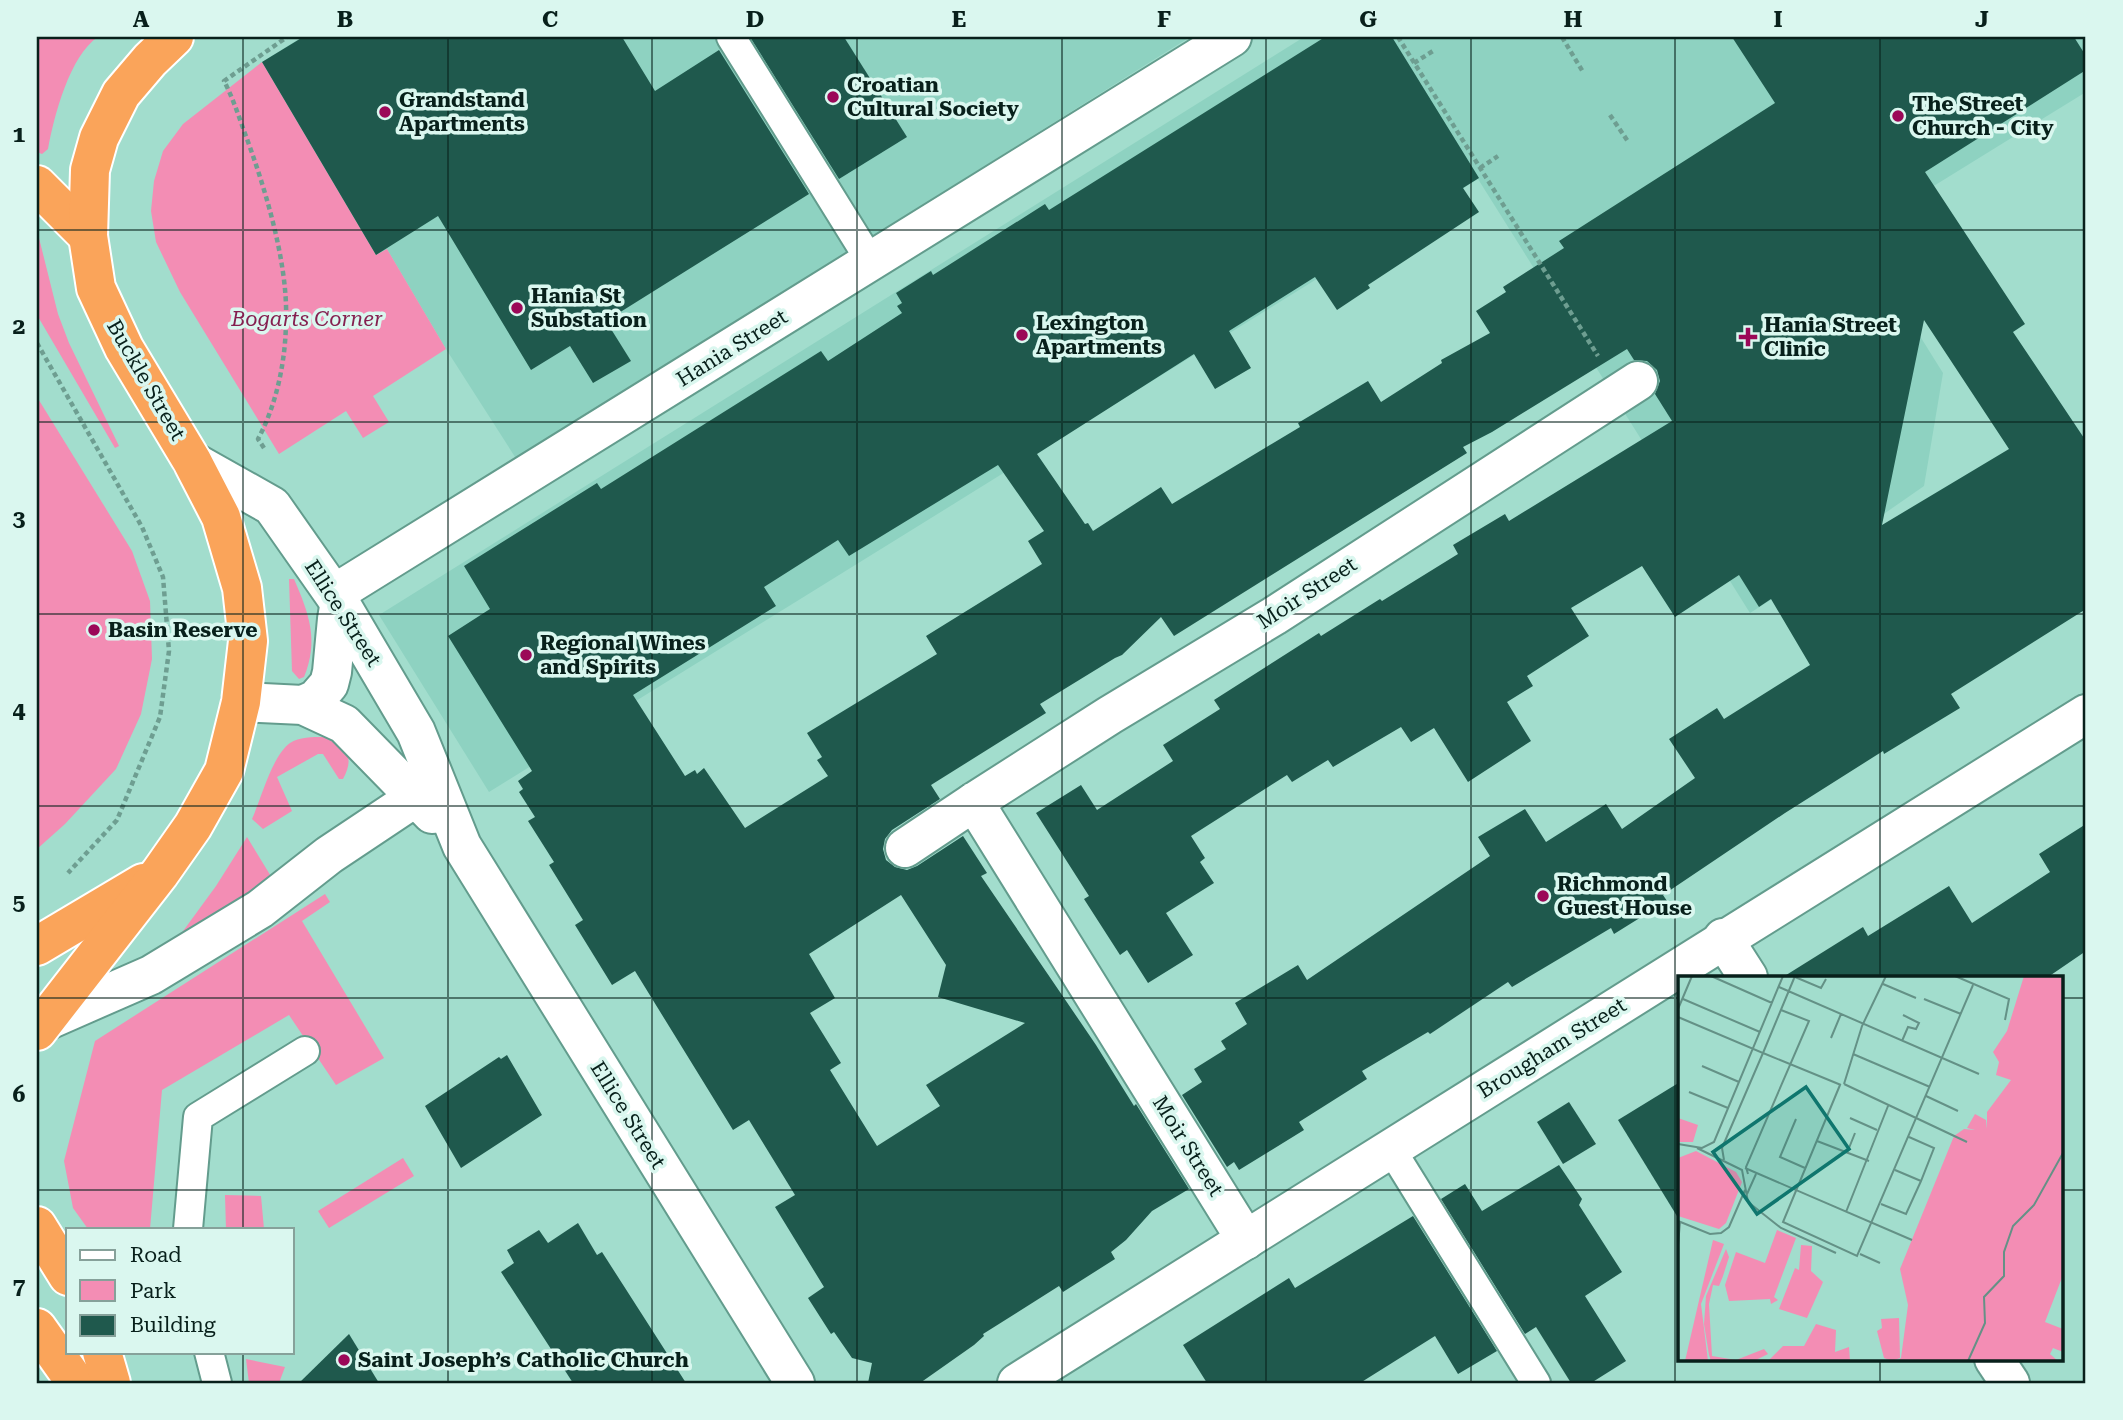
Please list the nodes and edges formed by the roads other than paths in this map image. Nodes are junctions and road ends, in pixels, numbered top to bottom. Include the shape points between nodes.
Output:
1 (174, 37) edge
2 (731, 37) edge
3 (1232, 37) edge
4 (37, 186) edge
5 (88, 236) junction
6 (872, 261) junction
7 (1629, 387) road end
8 (192, 461) junction
9 (340, 603) junction
10 (241, 702) junction
11 (303, 705) junction
12 (2086, 714) edge
13 (416, 797) junction
14 (974, 802) junction
15 (462, 846) junction
16 (905, 848) dead end
17 (160, 873) junction
18 (1723, 939) junction
19 (37, 946) edge
20 (1747, 976) edge
21 (41, 1026) edge
22 (305, 1051) dead end
23 (1391, 1149) junction
24 (37, 1226) edge
25 (188, 1228) edge
26 (1246, 1240) junction
27 (66, 1273) edge
28 (37, 1328) edge
29 (103, 1354) edge
30 (210, 1354) edge
31 (1995, 1360) edge
32 (76, 1383) edge
33 (111, 1383) edge
34 (217, 1383) edge
35 (796, 1383) edge
36 (1017, 1383) edge
37 (1536, 1383) edge
38 (2010, 1383) edge

1 - 5 highway, Buckle Street via 121,94 99,138 90,170
2 - 6 lane
3 - 6 street, Hania Street
4 - 5 highway
5 - 8 highway, Buckle Street via 101,300 124,348
6 - 9 street, Hania Street via 351,583 342,589
7 - 14 street, Moir Street
8 - 9 street, Ellice Street via 272,506
8 - 10 highway, Buckle Street via 221,517 242,588 247,642
9 - 11 street via 329,684 316,699
9 - 15 street, Ellice Street via 416,732
10 - 11 street, Ellice Street
10 - 17 highway, Buckle Street via 223,771
11 - 13 street, Ellice Street via 344,724
12 - 18 street, Brougham Street
13 - 15 street, Ellice Street
13 - 21 street via 329,855 260,909 151,975
14 - 16 street, Moir Street
14 - 26 street, Moir Street
15 - 35 street, Ellice Street
17 - 19 highway
17 - 21 highway, Buckle Street
18 - 20 street
18 - 23 street, Brougham Street
22 - 25 lane via 198,1117
23 - 26 street, Brougham Street
23 - 37 lane
24 - 27 highway
26 - 36 street, Brougham Street
28 - 32 highway
29 - 33 highway
30 - 34 lane
31 - 38 street

